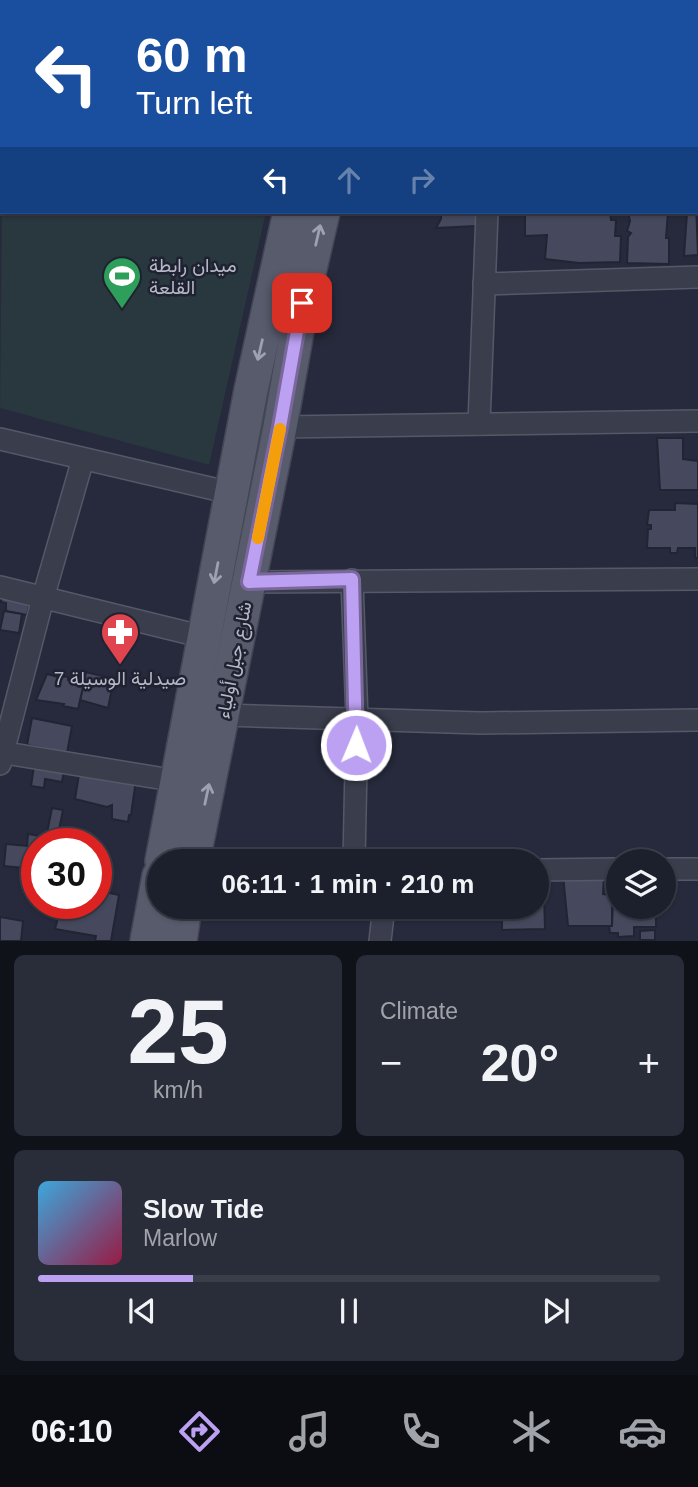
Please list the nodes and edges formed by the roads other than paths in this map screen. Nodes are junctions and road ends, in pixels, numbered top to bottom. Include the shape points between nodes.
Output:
1 (290, 214) edge
2 (323, 214) edge
3 (487, 214) edge
4 (698, 277) edge
5 (484, 284) junction
6 (698, 421) edge
7 (479, 424) junction
8 (280, 427) junction
9 (0, 439) edge
10 (83, 459) junction
11 (231, 493) junction
12 (352, 579) junction
13 (698, 579) edge
14 (249, 582) junction
15 (0, 587) edge
16 (43, 598) junction
17 (204, 637) junction
18 (223, 715) junction
19 (357, 720) junction
20 (698, 720) edge
21 (1, 756) edge
22 (177, 781) junction
23 (182, 849) edge
24 (186, 849) edge
25 (354, 849) edge
26 (606, 869) edge
27 (676, 869) edge
28 (698, 869) edge
29 (549, 870) edge
30 (151, 919) edge
31 (184, 919) edge
32 (383, 919) edge
33 (147, 941) edge
34 (180, 941) edge
35 (380, 941) edge

1 -> 11 main road, شارع جبل أولياء
8 -> 2 main road, شارع جبل أولياء
3 - 5 street
4 - 5 street
5 - 7 street
6 - 7 street
7 - 8 street
8 - 14 main road, شارع جبل أولياء
9 - 10 street
10 - 11 street
10 - 16 street
11 -> 17 main road, شارع جبل أولياء
12 - 13 street
12 - 14 street
12 - 19 street
14 - 18 main road, شارع جبل أولياء
15 - 16 street
16 - 17 street
16 - 21 street
17 - 22 main road, شارع جبل أولياء
18 - 19 street
24 -> 18 main road, شارع جبل أولياء
19 - 20 street
19 - 25 street
21 - 22 street
22 - 23 main road, شارع جبل أولياء
26 - 29 street
27 - 28 street
30 - 33 main road
31 - 34 main road
32 - 35 street

